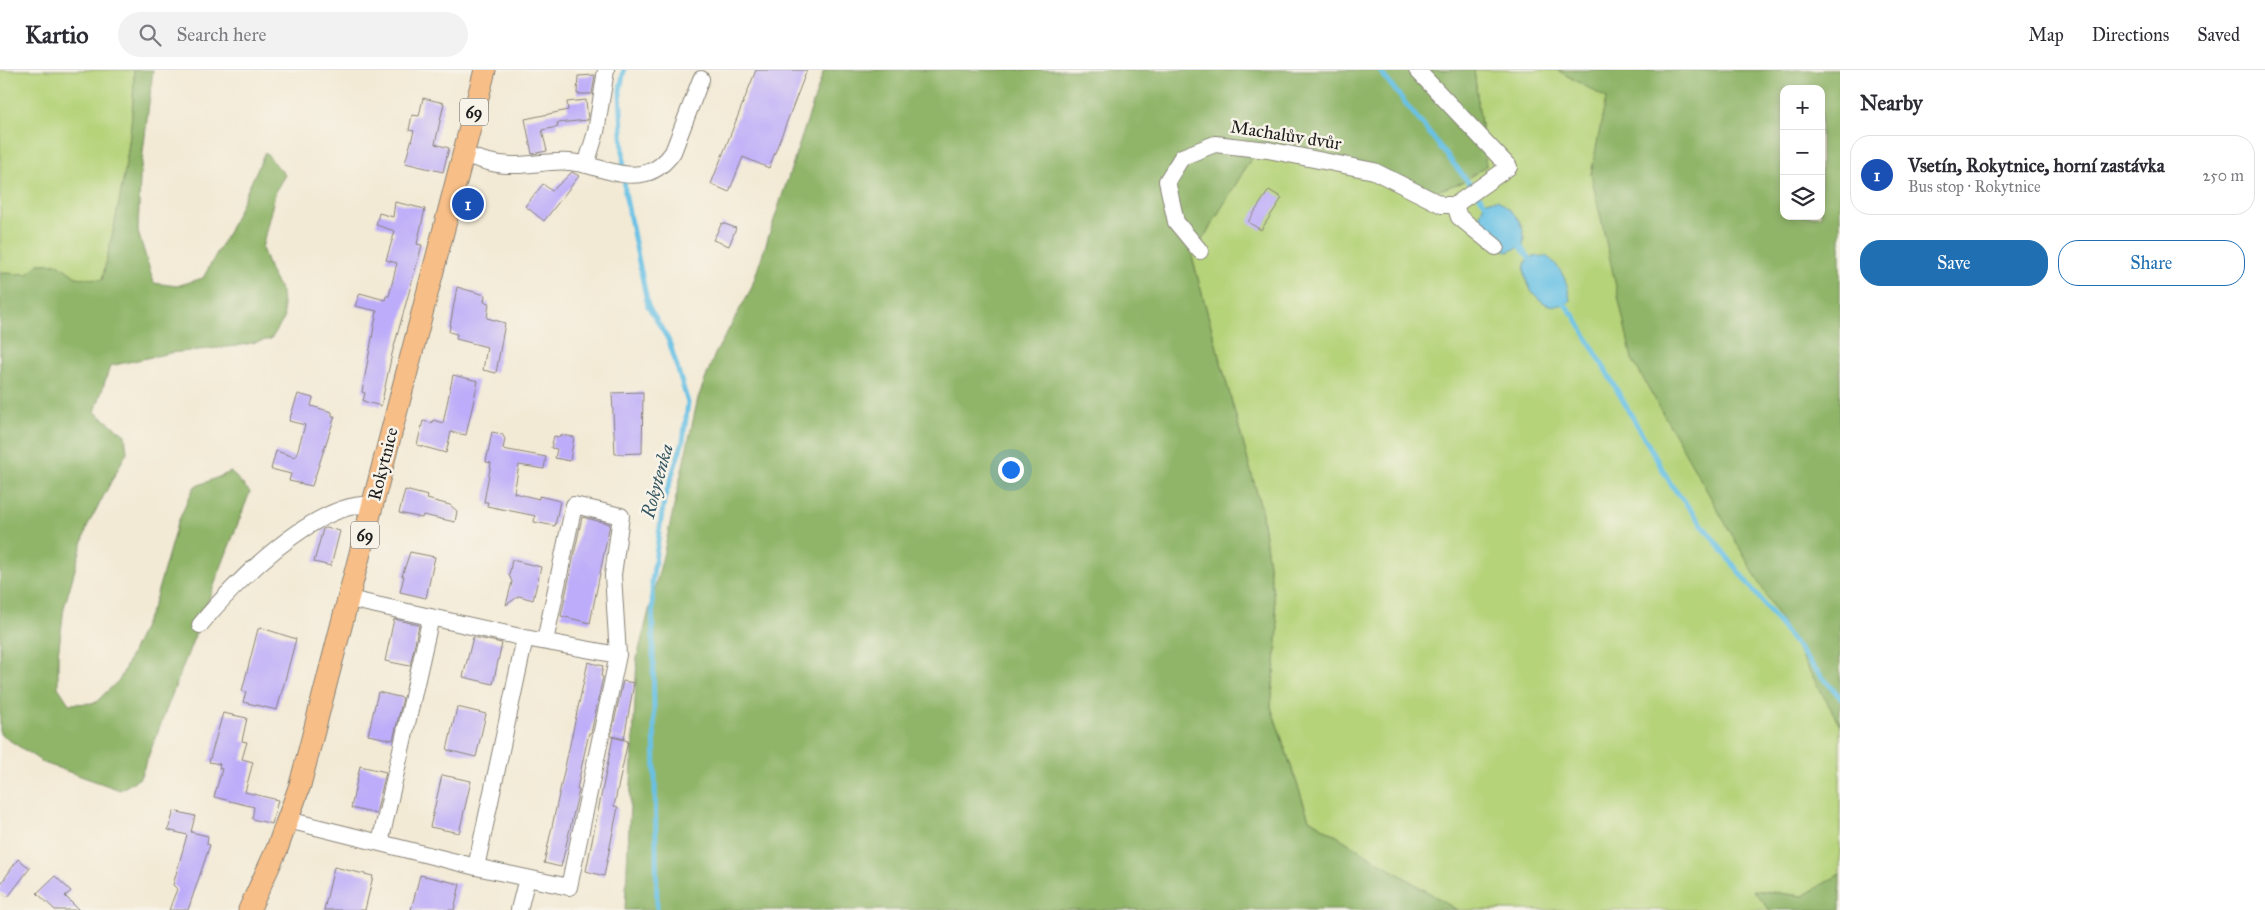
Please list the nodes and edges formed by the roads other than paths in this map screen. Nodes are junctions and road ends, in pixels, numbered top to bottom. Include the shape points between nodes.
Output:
1 (485, 70) edge
2 (606, 70) edge
3 (1417, 70) edge
4 (701, 79) dead end
5 (463, 154) junction
6 (586, 165) junction
7 (1455, 205) junction
8 (1496, 247) dead end
9 (1200, 251) dead end
10 (373, 505) junction
11 (349, 598) junction
12 (431, 616) junction
13 (200, 625) dead end
14 (525, 638) junction
15 (545, 641) junction
16 (618, 655) junction
17 (288, 820) junction
18 (380, 843) junction
19 (476, 868) junction
20 (527, 878) junction
21 (249, 910) edge
22 (520, 910) edge

1 - 5 main road, Rokytnice / 69
2 - 6 street via 596,132
3 - 7 street via 1509,167
4 - 6 street via 673,152 666,162 646,173 635,174
5 - 6 street via 503,165 552,161
5 - 10 main road, Rokytnice / 69
7 - 8 street via 1459,217
7 - 9 street, Machalův dvůr via 1442,205 1374,171 1268,150 1215,144 1182,157 1167,181 1176,222
10 - 11 main road, Rokytnice / 69
10 - 13 street via 348,507 295,535 250,572
11 - 12 street
11 - 17 main road, Rokytnice / 69
12 - 14 street
12 - 18 street
14 - 15 street
14 - 19 street
15 - 16 street
15 - 16 street via 574,505 621,516 613,575
16 - 20 street via 569,887
17 - 18 street
17 - 21 main road, Rokytnice / 69
18 - 19 street
19 - 20 street
20 - 22 street

